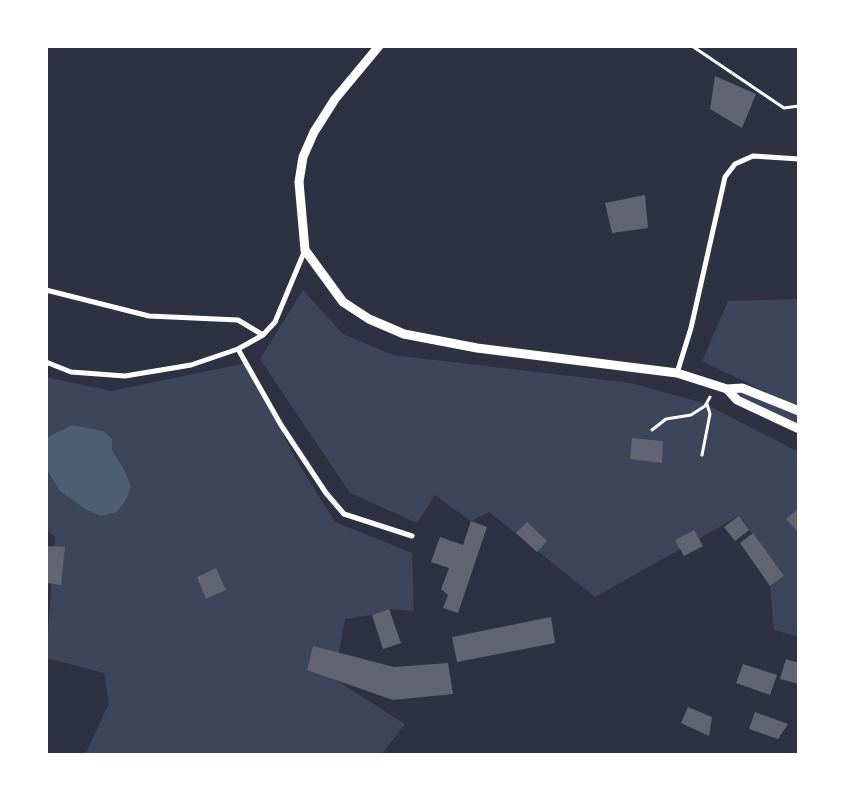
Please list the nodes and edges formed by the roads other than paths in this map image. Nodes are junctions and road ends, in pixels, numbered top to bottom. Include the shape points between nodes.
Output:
1 (379, 46) edge
2 (799, 159) edge
3 (305, 250) junction
4 (46, 290) edge
5 (263, 335) junction
6 (238, 349) junction
7 (46, 362) edge
8 (677, 373) junction
9 (727, 389) junction
10 (799, 411) edge
11 (799, 429) edge
12 (412, 536) dead end

1 - 3 street via 335,99 303,157 299,182
2 - 8 street via 753,156 735,164 725,177 691,328
3 - 5 street via 275,322
3 - 8 street via 342,302 369,319 404,334 476,348
4 - 5 street via 149,316 238,320
5 - 6 street
6 - 7 street via 191,365 125,376 71,372
6 - 12 street via 281,425 326,493 344,514
8 - 9 street
9 - 10 street via 742,388
9 - 11 street via 737,400

